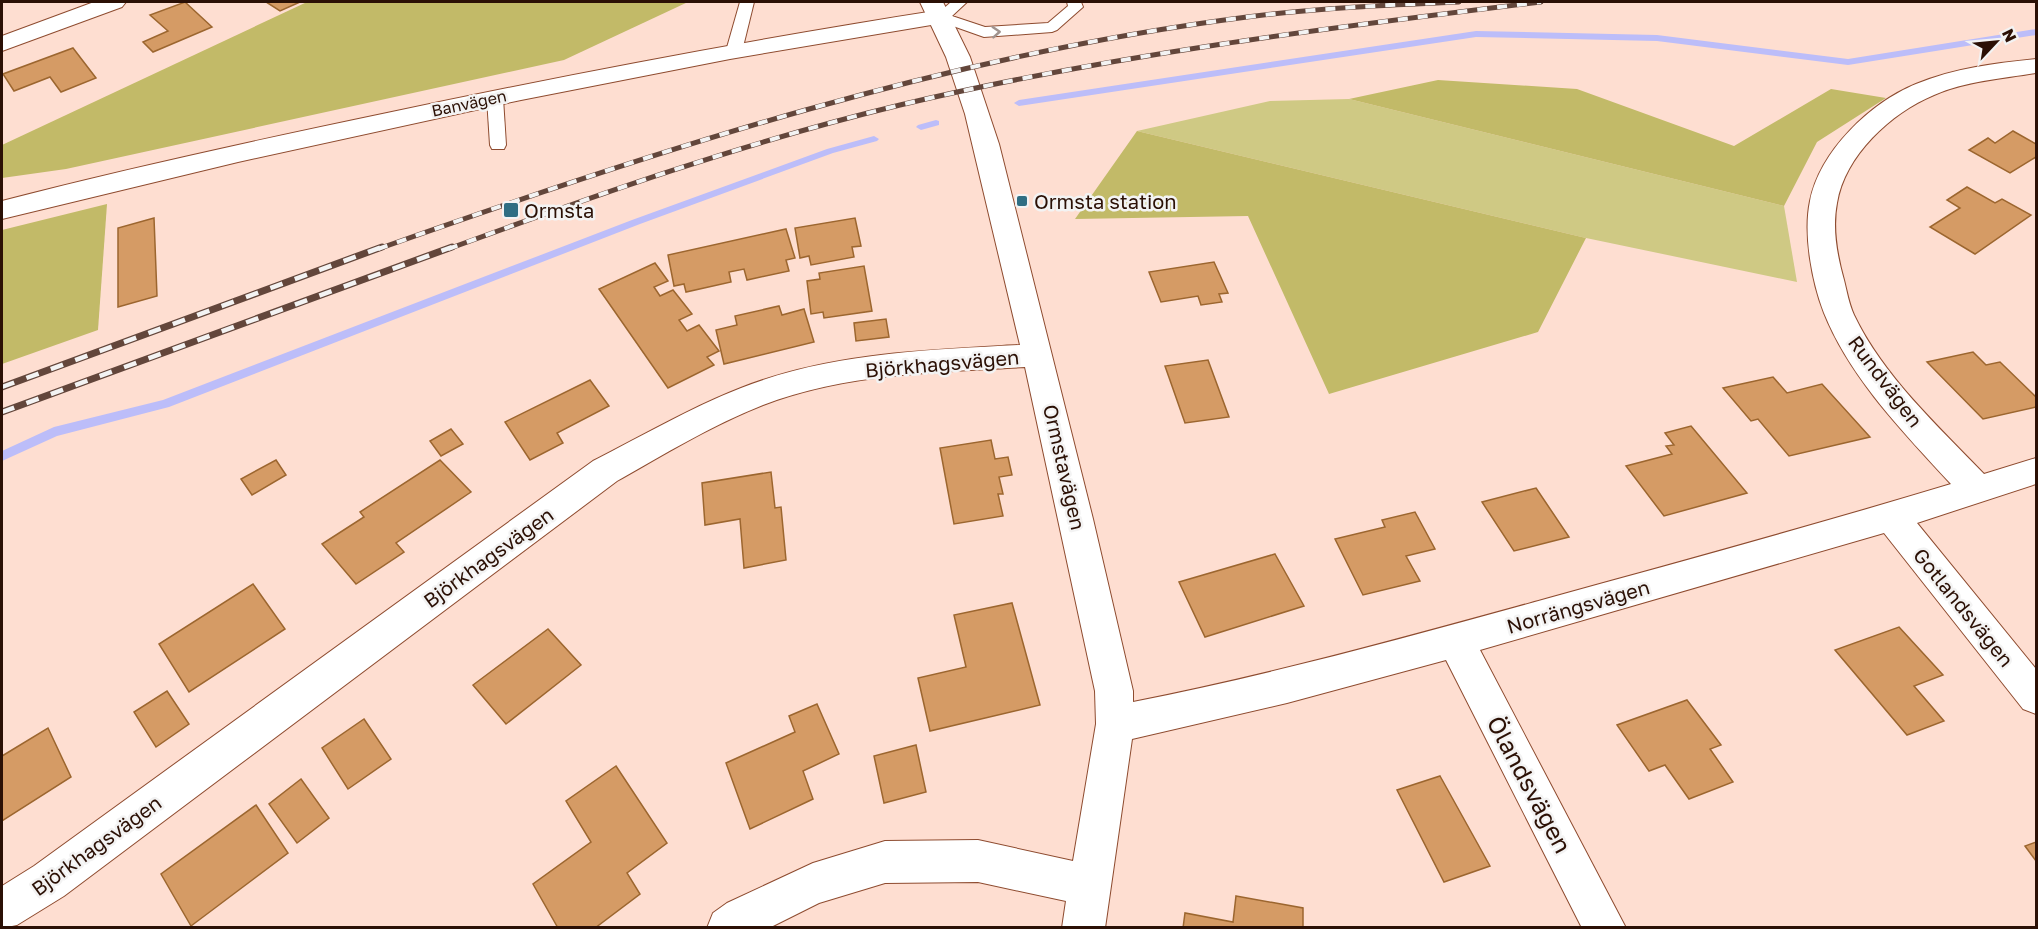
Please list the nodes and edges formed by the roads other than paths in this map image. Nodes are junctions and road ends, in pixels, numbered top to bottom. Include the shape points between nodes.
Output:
1 (114, 2) edge
2 (747, 2) edge
3 (1074, 2) edge
4 (944, 7) edge
5 (2, 44) edge
6 (734, 51) junction
7 (2037, 66) edge
8 (495, 98) junction
9 (498, 145) dead end
10 (2, 210) edge
11 (1038, 355) junction
12 (2037, 471) edge
13 (1978, 490) junction
14 (1892, 517) junction
15 (1455, 640) junction
16 (2037, 697) edge
17 (1115, 724) junction
18 (1089, 885) junction
19 (2, 910) edge
20 (728, 927) edge
21 (1083, 927) edge
22 (1605, 927) edge

1 - 5 street
2 - 6 lane
4 -> 3 lane via 984,32 1052,27 1076,7
4 - 6 street, Banvägen
4 - 11 street, Ormstavägen via 970,88
6 - 8 street, Banvägen
7 - 13 street, Rundvägen via 1959,77 1909,97 1872,124 1841,160 1826,192 1821,234 1839,314 1865,358
8 - 9 lane
8 - 10 street, Banvägen via 124,178
11 - 17 street, Ormstavägen via 1114,692
11 - 19 street, Björkhagsvägen via 900,363 806,380 753,396 605,471 49,881
12 - 13 street, Norrängsvägen
13 - 14 street, Norrängsvägen
14 - 15 street, Norrängsvägen
14 - 16 street, Gotlandsvägen
15 - 17 street, Norrängsvägen via 1206,707
15 - 22 street, Ölandsvägen
17 - 18 street, Ormstavägen
18 - 20 street via 978,861 885,862 813,884
18 - 21 street, Ormstavägen

